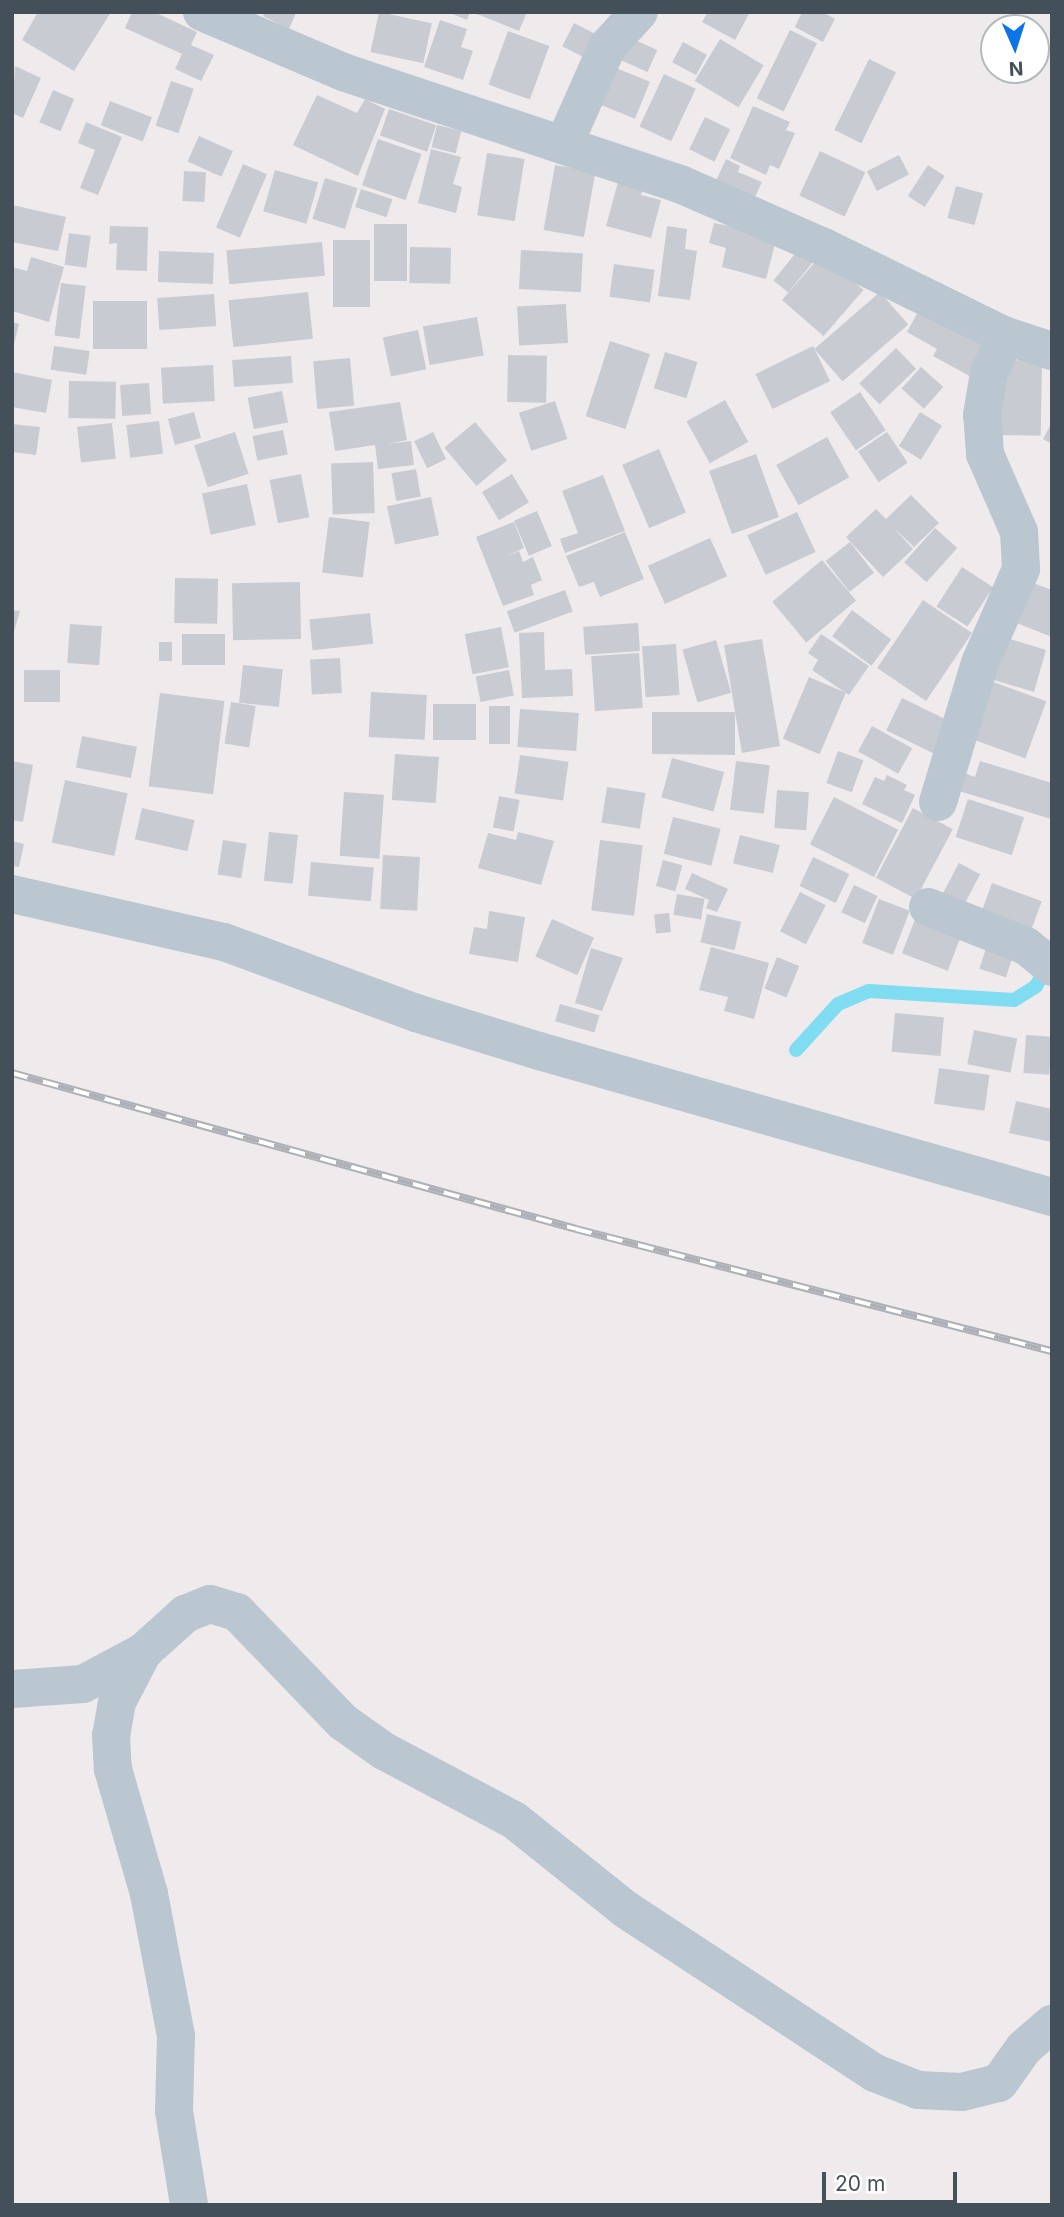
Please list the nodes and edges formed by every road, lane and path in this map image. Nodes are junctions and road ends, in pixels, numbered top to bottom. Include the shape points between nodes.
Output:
1 (202, 12) edge
2 (639, 12) edge
3 (565, 142) junction
4 (1006, 336) junction
5 (1052, 351) edge
6 (938, 803) dead end
7 (12, 894) edge
8 (928, 907) dead end
9 (1052, 967) edge
10 (1052, 1197) edge
11 (143, 1652) junction
12 (12, 1689) edge
13 (1052, 2024) edge
14 (189, 2205) edge

1 - 3 street via 346,73
2 - 3 street via 607,47
3 - 4 street via 704,194
4 - 5 street
4 - 6 street via 989,373 982,415 985,454 1019,532 1021,569 980,663
7 - 10 street via 224,942 416,1013 539,1051
8 - 9 street via 1026,946
11 - 12 street via 83,1684
11 - 13 street via 185,1614 210,1604 237,1612 343,1722 384,1751 514,1820 625,1909 875,2073 918,2090 962,2092 999,2083 1024,2048
11 - 14 street via 117,1702 111,1735 113,1769 149,1894 176,2035 174,2111

